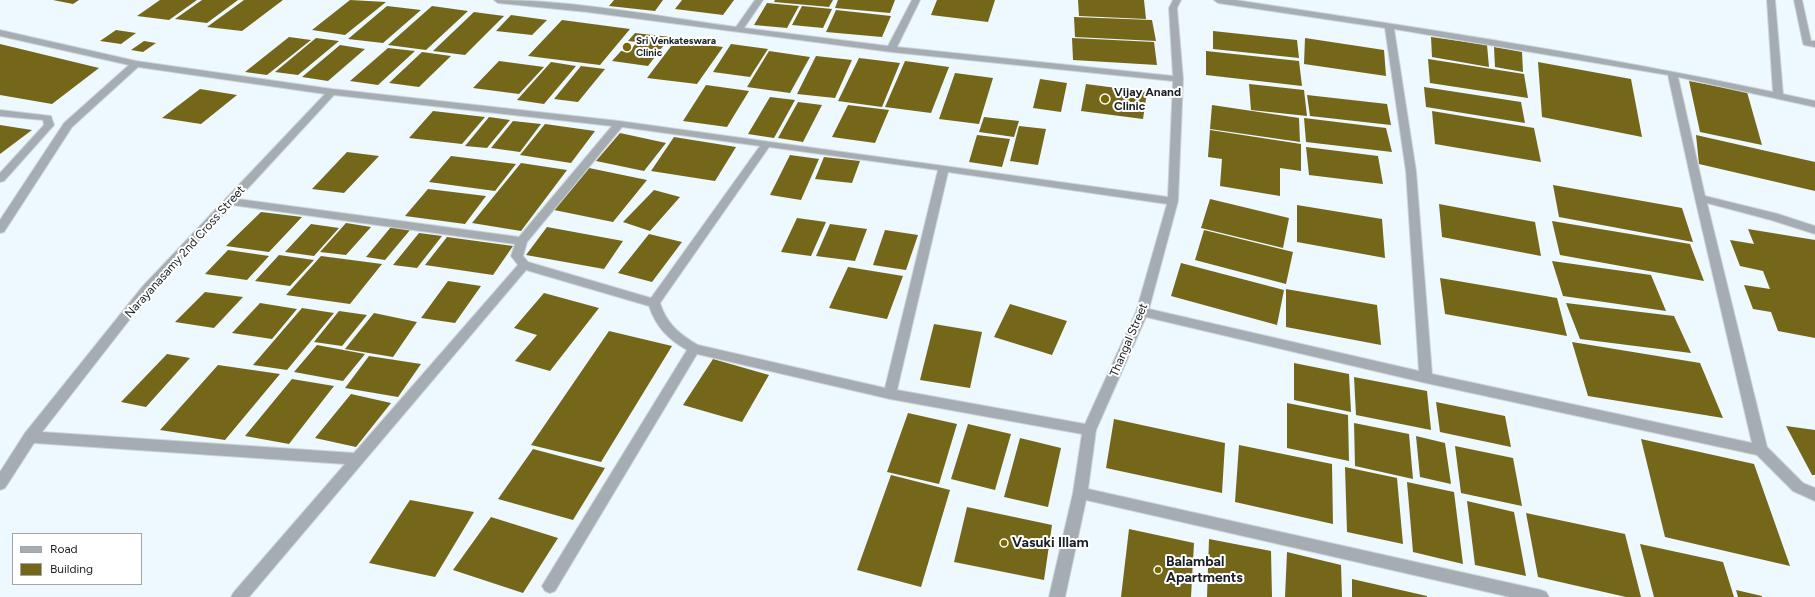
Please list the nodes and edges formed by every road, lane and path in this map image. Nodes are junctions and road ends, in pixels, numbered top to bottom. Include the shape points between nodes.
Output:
1 (498, 0) edge
2 (595, 0) edge
3 (759, 0) edge
4 (916, 0) edge
5 (1179, 0) edge
6 (1218, 0) edge
7 (1771, 0) edge
8 (1798, 0) edge
9 (587, 9) junction
10 (1389, 26) junction
11 (738, 30) junction
12 (0, 33) edge
13 (1815, 44) edge
14 (891, 49) junction
15 (136, 64) junction
16 (1672, 73) junction
17 (1178, 79) junction
18 (332, 92) junction
19 (1778, 95) junction
20 (1815, 104) edge
21 (0, 113) edge
22 (619, 124) junction
23 (766, 145) junction
24 (944, 168) junction
25 (0, 179) edge
26 (1700, 198) junction
27 (229, 201) junction
28 (1173, 201) junction
29 (0, 229) edge
30 (1815, 230) edge
31 (522, 241) junction
32 (524, 265) junction
33 (654, 303) junction
34 (1142, 312) junction
35 (694, 349) junction
36 (1426, 378) junction
37 (890, 394) junction
38 (1089, 430) junction
39 (30, 437) junction
40 (1761, 450) junction
41 (359, 459) junction
42 (0, 484) edge
43 (1080, 493) junction
44 (1815, 495) edge
45 (550, 586) dead end
46 (239, 597) edge
47 (1057, 597) edge
48 (1541, 597) edge

1 - 9 street
2 - 9 street
3 - 11 street
4 - 14 street
5 - 17 street, Thangal Street via 1173,8
6 - 10 street
7 - 19 street
8 - 13 street via 1807,43
9 - 11 street
10 - 16 street
10 - 36 street via 1412,172
11 - 14 street
12 - 15 street
14 - 17 street
15 - 18 street
15 - 29 street via 68,125
16 - 19 street
16 - 26 street
17 - 28 street, Thangal Street
18 - 22 street
18 - 27 street, Narayanasamy 2nd Cross Street
19 - 20 street
21 - 25 street via 48,118 48,125
22 - 23 street
22 - 31 street
23 - 24 street
23 - 33 street
24 - 28 street
24 - 37 street
26 - 30 street
26 - 40 street
27 - 31 street
27 - 39 street, Narayanasamy 2nd Cross Street via 147,289
28 - 34 street, Thangal Street
31 - 32 street via 516,256
32 - 33 street
32 - 41 street
33 - 35 street via 659,320 672,335
34 - 36 street
34 - 38 street, Thangal Street
35 - 37 street
35 - 45 street
36 - 40 street
37 - 38 street
38 - 43 street, Thangal Street
39 - 41 street
39 - 42 street, Narayanasamy 2nd Cross Street
40 - 44 street via 1798,487
41 - 46 street
43 - 47 street, Thangal Street
43 - 48 street

